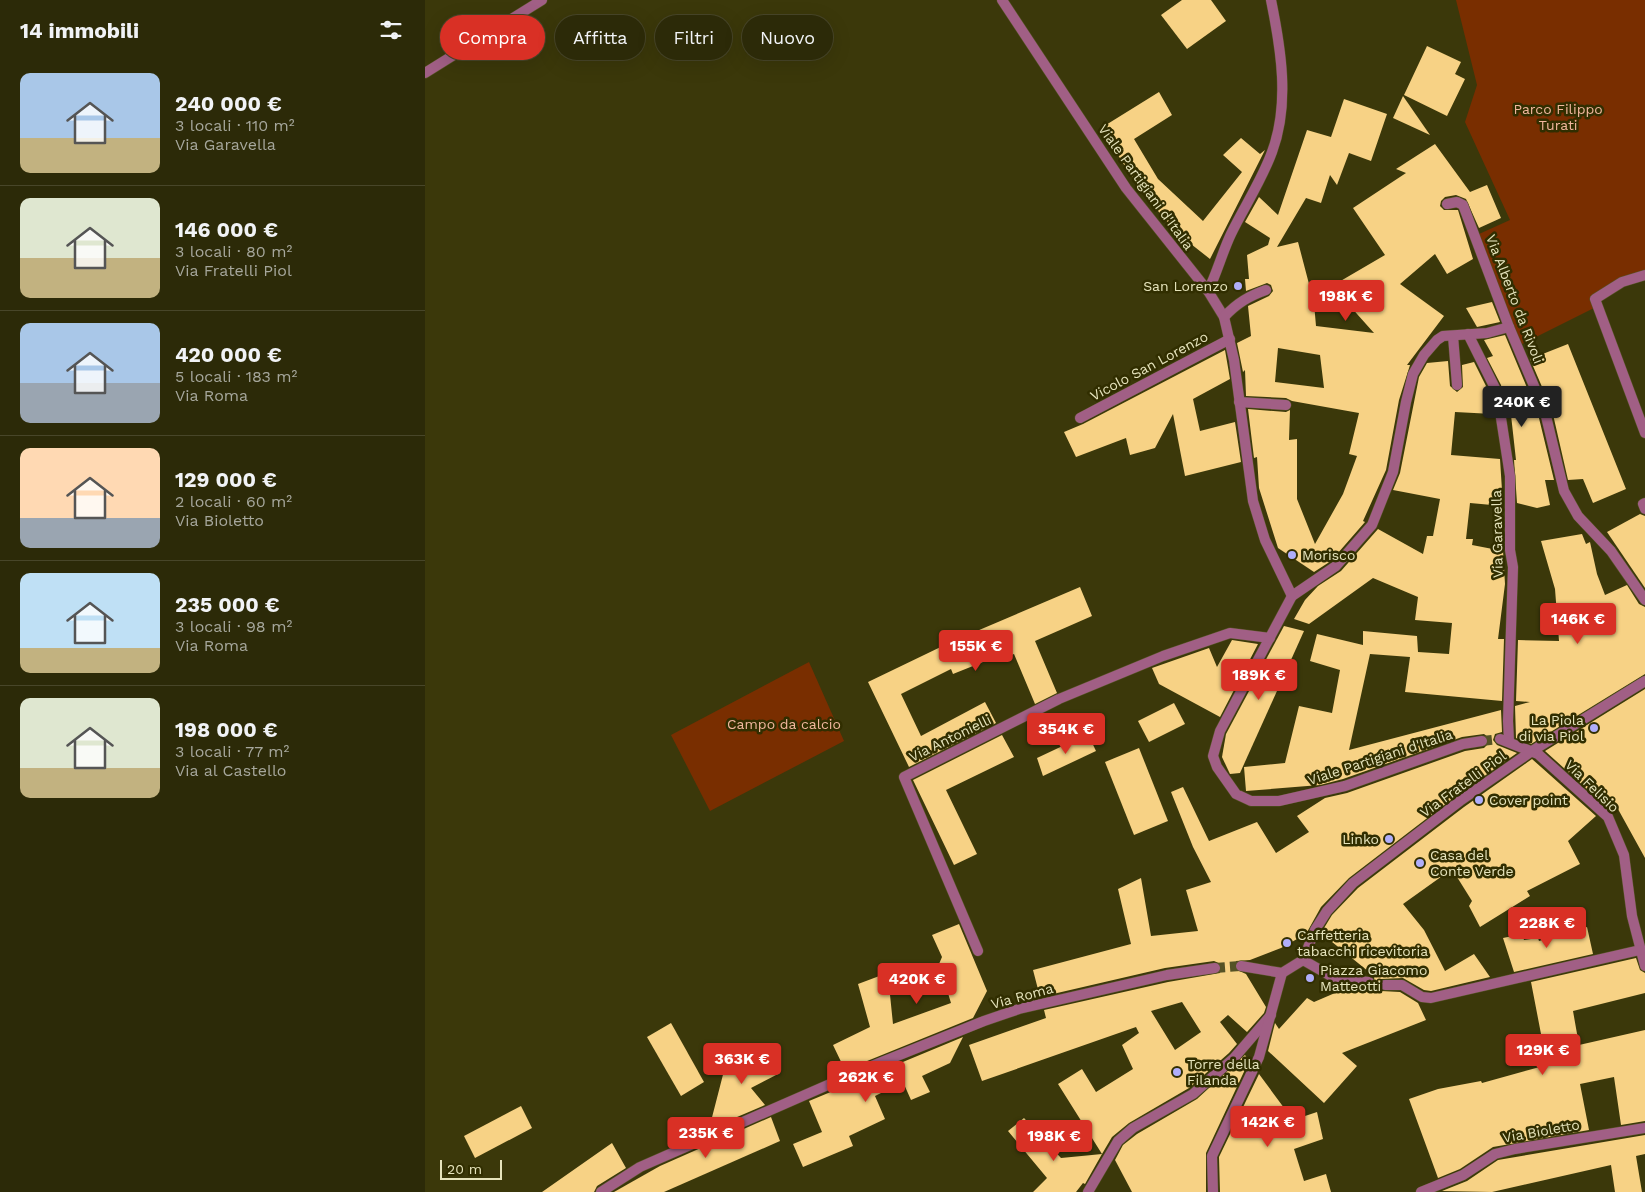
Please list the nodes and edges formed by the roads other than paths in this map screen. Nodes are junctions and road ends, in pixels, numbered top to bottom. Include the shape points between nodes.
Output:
1 (542, 0) edge
2 (1002, 0) edge
3 (1271, 0) edge
4 (425, 73) edge
5 (1447, 204) dead end
6 (1645, 275) edge
7 (1266, 290) dead end
8 (1208, 291) junction
9 (1224, 317) junction
10 (1509, 327) junction
11 (1468, 334) junction
12 (1453, 336) junction
13 (1230, 339) junction
14 (1457, 385) dead end
15 (1239, 402) junction
16 (1286, 405) dead end
17 (1080, 418) dead end
18 (1645, 432) edge
19 (1645, 503) edge
20 (1645, 509) edge
21 (1292, 596) junction
22 (1645, 600) edge
23 (1270, 638) junction
24 (1645, 681) edge
25 (1483, 741) tunnel mouth
26 (1532, 751) junction
27 (1640, 950) junction
28 (978, 951) dead end
29 (1303, 960) junction
30 (1241, 966) tunnel mouth
31 (1645, 966) edge
32 (1215, 968) tunnel mouth
33 (1282, 973) junction
34 (1369, 982) dead end
35 (1385, 984) dead end
36 (1271, 1015) junction
37 (1645, 1128) edge
38 (601, 1192) edge
39 (1088, 1192) edge
40 (1213, 1192) edge
41 (1421, 1192) edge

1 - 4 street
2 - 8 street, Viale Partigiani d'Italia via 1126,188
3 - 8 street via 1280,47 1279,125 1273,151 1223,251
5 - 10 street, Via Alberto da Rivoli via 1463,204
6 - 18 street via 1622,282 1595,299
7 - 9 street via 1249,296
8 - 9 street, Viale Partigiani d'Italia
9 - 13 street, Viale Partigiani d'Italia
10 - 11 street
10 - 22 street, Via Alberto da Rivoli via 1545,412 1565,491 1578,516 1611,551
11 - 12 street
11 - 26 street, Via Garavella via 1495,388 1510,476 1513,567 1505,740
12 - 14 street
12 - 21 street via 1437,340 1413,374 1393,472 1372,525 1336,566
13 - 15 street, Viale Partigiani d'Italia
13 - 17 street, Vicolo San Lorenzo
15 - 16 street
15 - 21 street, Viale Partigiani d'Italia via 1253,501 1265,540
19 - 20 street
21 - 23 street, Viale Partigiani d'Italia
23 - 25 street, Viale Partigiani d'Italia via 1213,748 1213,756 1236,794 1251,801 1279,801 1345,786 1463,744
23 - 28 street, Via Antonielli via 1230,633 1163,656 1059,700 904,776
24 - 26 street, Via Fratelli Piol
26 - 27 street, Via Felisio via 1608,817 1624,855 1627,889
26 - 29 street, Via Fratelli Piol via 1353,883 1327,910
27 - 31 street, Via Felisio
27 - 35 street via 1431,998 1422,998 1402,985
29 - 33 street
29 - 34 street via 1336,980
30 - 33 street
32 - 38 street, Via Roma via 1167,975 1029,1006 984,1021 640,1167
33 - 36 street
36 - 39 street via 1234,1058 1193,1094 1133,1128 1118,1141
36 - 40 street via 1259,1057 1212,1156
37 - 41 street, Via Bioletto via 1515,1148 1495,1154 1463,1175

